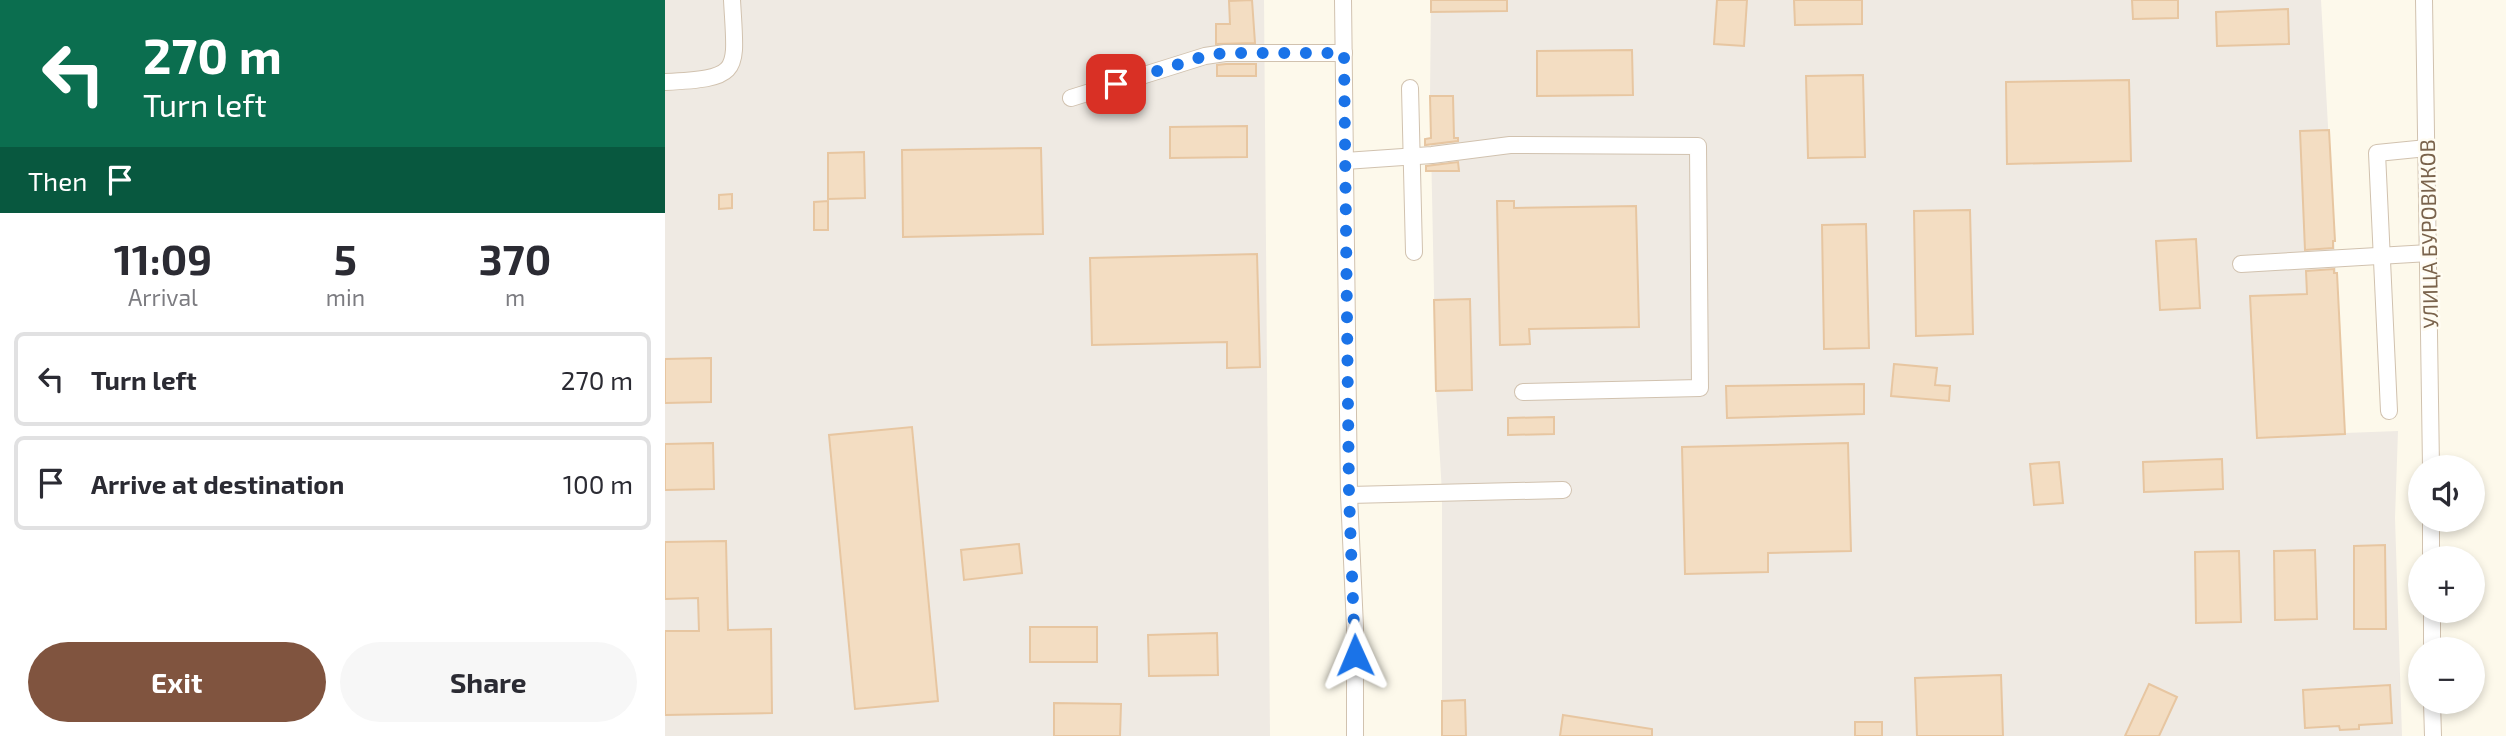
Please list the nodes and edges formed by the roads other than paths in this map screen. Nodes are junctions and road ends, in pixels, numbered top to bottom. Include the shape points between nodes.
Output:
1 (732, 0) edge
2 (1343, 0) edge
3 (2424, 0) edge
4 (1344, 53) junction
5 (665, 82) edge
6 (1410, 88) dead end
7 (1071, 98) dead end
8 (2427, 148) junction
9 (1412, 157) junction
10 (1345, 161) junction
11 (1414, 252) dead end
12 (2429, 253) junction
13 (2383, 256) junction
14 (2241, 264) dead end
15 (1523, 392) dead end
16 (2389, 411) dead end
17 (2431, 455) edge
18 (1563, 490) dead end
19 (1349, 495) junction
20 (2433, 714) edge
21 (1355, 736) edge
22 (2433, 736) edge

1 - 5 street via 735,54 731,65 712,78
2 - 4 street
3 - 8 street, УЛИЦА БУРОВИКОВ
4 - 7 street via 1205,56
4 - 10 street
6 - 9 street
8 - 12 street, УЛИЦА БУРОВИКОВ
8 - 13 street via 2377,153
9 - 10 street
9 - 11 street
9 - 15 street via 1510,145 1698,146 1700,387
10 - 19 street
12 - 13 street
12 - 17 street, УЛИЦА БУРОВИКОВ
13 - 14 street
13 - 16 street
18 - 19 street
19 - 21 street
20 - 22 street

